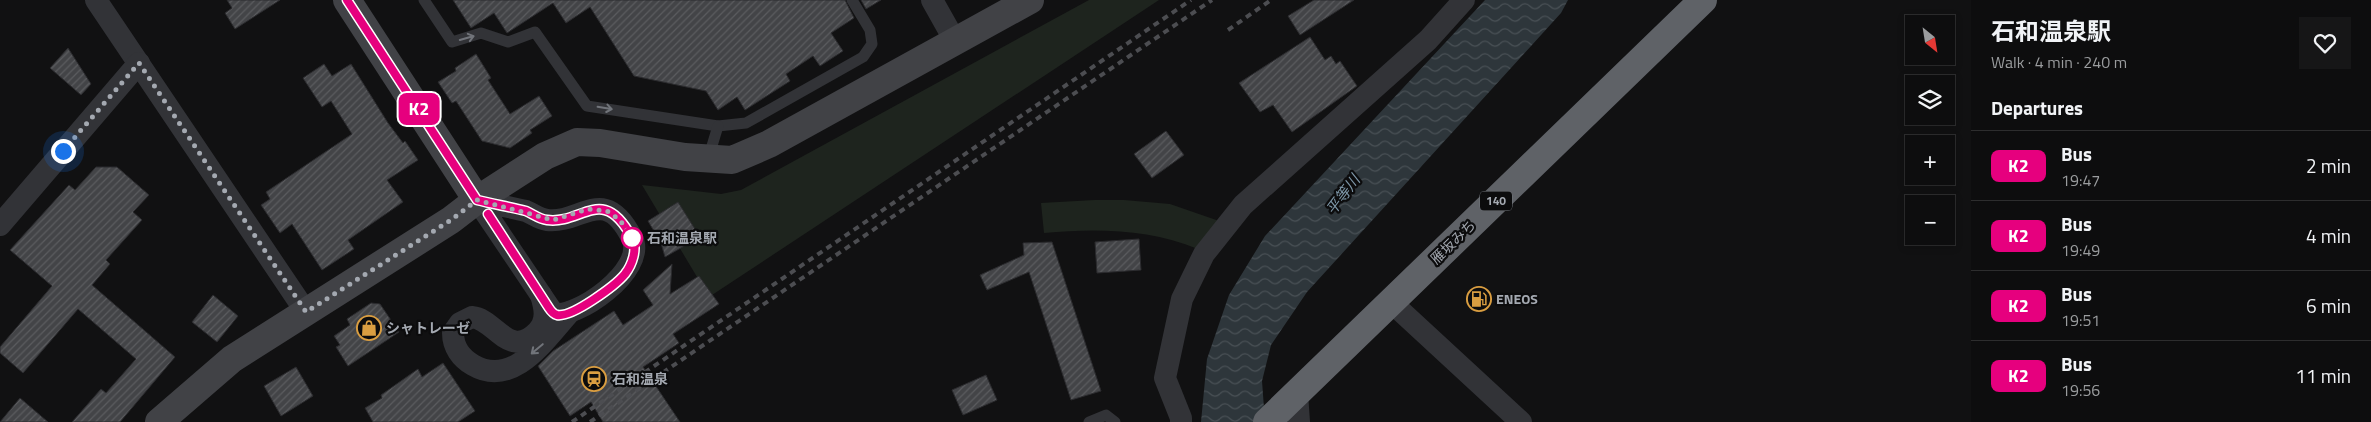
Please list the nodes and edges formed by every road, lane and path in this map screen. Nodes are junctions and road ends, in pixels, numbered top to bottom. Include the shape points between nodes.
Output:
1 (96, 0) edge
2 (424, 0) edge
3 (852, 0) edge
4 (932, 0) edge
5 (1030, 0) edge
6 (1464, 0) edge
7 (1704, 0) edge
8 (358, 11) edge
9 (955, 41) junction
10 (139, 63) junction
11 (718, 126) junction
12 (708, 159) junction
13 (477, 200) junction
14 (0, 225) edge
15 (541, 295) junction
16 (1391, 302) junction
17 (306, 312) junction
18 (570, 312) junction
19 (1295, 406) edge
20 (159, 422) edge
21 (1089, 422) edge
22 (1115, 422) edge
23 (1181, 422) edge
24 (1267, 422) edge
25 (1521, 422) edge

1 - 10 street
2 -> 11 lane via 452,42 482,33 508,42 536,32 587,106
3 - 11 lane via 870,30 872,44 863,56 746,122
4 - 9 street
5 - 9 street
6 - 23 street via 1428,40 1243,205 1204,254 1182,299 1165,378
7 - 16 highway, 雁坂みち / 140
8 - 13 street
9 - 12 street via 747,155 732,160
10 - 14 street
10 - 17 street
11 - 12 lane
12 - 13 street via 578,142 546,156
13 - 15 street
13 - 17 street
13 - 18 street via 527,212 544,220 563,219 588,209 607,211 620,220 634,243 628,270 609,288
15 - 18 street via 553,313 564,315
18 -> 15 street via 544,344 508,369 484,371 460,354 453,333 460,323 472,317 486,322 506,339 515,341 531,337 539,331 546,316
16 - 19 highway, 雁坂みち / 140
16 - 25 street
17 - 20 street via 232,359
19 - 24 highway, 雁坂みち / 140
21 - 22 lane via 1106,415

